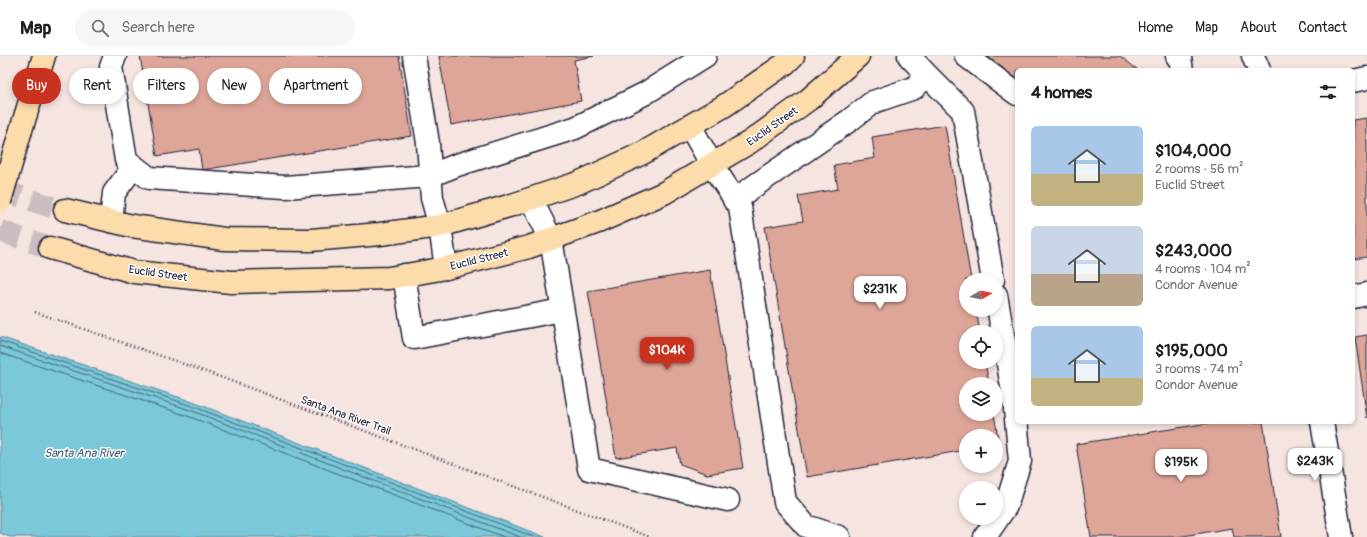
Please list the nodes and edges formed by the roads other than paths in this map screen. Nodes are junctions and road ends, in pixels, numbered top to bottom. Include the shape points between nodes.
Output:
1 (44, 56) edge
2 (115, 56) edge
3 (414, 56) edge
4 (705, 56) edge
5 (793, 56) edge
6 (858, 56) edge
7 (909, 56) edge
8 (966, 56) edge
9 (1253, 56) edge
10 (1258, 68) edge
11 (927, 74) junction
12 (1367, 78) edge
13 (1355, 81) edge
14 (1015, 93) edge
15 (690, 126) junction
16 (712, 165) junction
17 (134, 166) junction
18 (429, 176) junction
19 (531, 199) junction
20 (734, 200) junction
21 (0, 201) edge
22 (65, 210) tunnel mouth
23 (111, 221) junction
24 (440, 226) junction
25 (550, 239) junction
26 (50, 248) tunnel mouth
27 (446, 268) junction
28 (992, 273) edge
29 (404, 275) junction
30 (1367, 294) edge
31 (1355, 297) edge
32 (562, 310) junction
33 (1000, 317) edge
34 (1015, 408) edge
35 (1016, 424) edge
36 (1322, 424) edge
37 (728, 500) dead end
38 (839, 537) edge
39 (985, 537) edge
40 (1341, 537) edge

1 - 21 main road, bridge
2 - 17 street via 111,67 126,160
3 - 18 street via 428,143
4 - 18 street via 644,94 575,128
5 - 15 main road via 724,106
6 - 16 main road, Euclid Street via 808,100 750,142
7 - 11 street
8 - 14 street
9 - 10 street
11 - 20 street via 914,88 873,102
11 - 28 street via 963,110
12 - 13 street
15 - 16 street
15 - 19 main road via 644,153 578,183
16 - 20 street
16 - 25 main road, Euclid Street via 664,193 598,222
17 - 18 street via 149,178 285,187
17 - 23 street via 114,192
18 - 24 street
19 - 24 main road
19 - 25 street
20 - 38 street via 740,208 785,502 806,526
22 - 23 main road
23 - 24 main road via 224,239 311,240
24 - 27 street
25 - 27 main road, Euclid Street via 529,247
25 - 32 street
26 - 29 main road, Euclid Street via 134,272 231,282 389,278
27 - 29 main road, Euclid Street
29 - 32 street via 414,338
30 - 31 street
32 - 37 street via 589,469
33 - 34 street
35 - 39 street via 1020,461 1006,506
36 - 40 street

